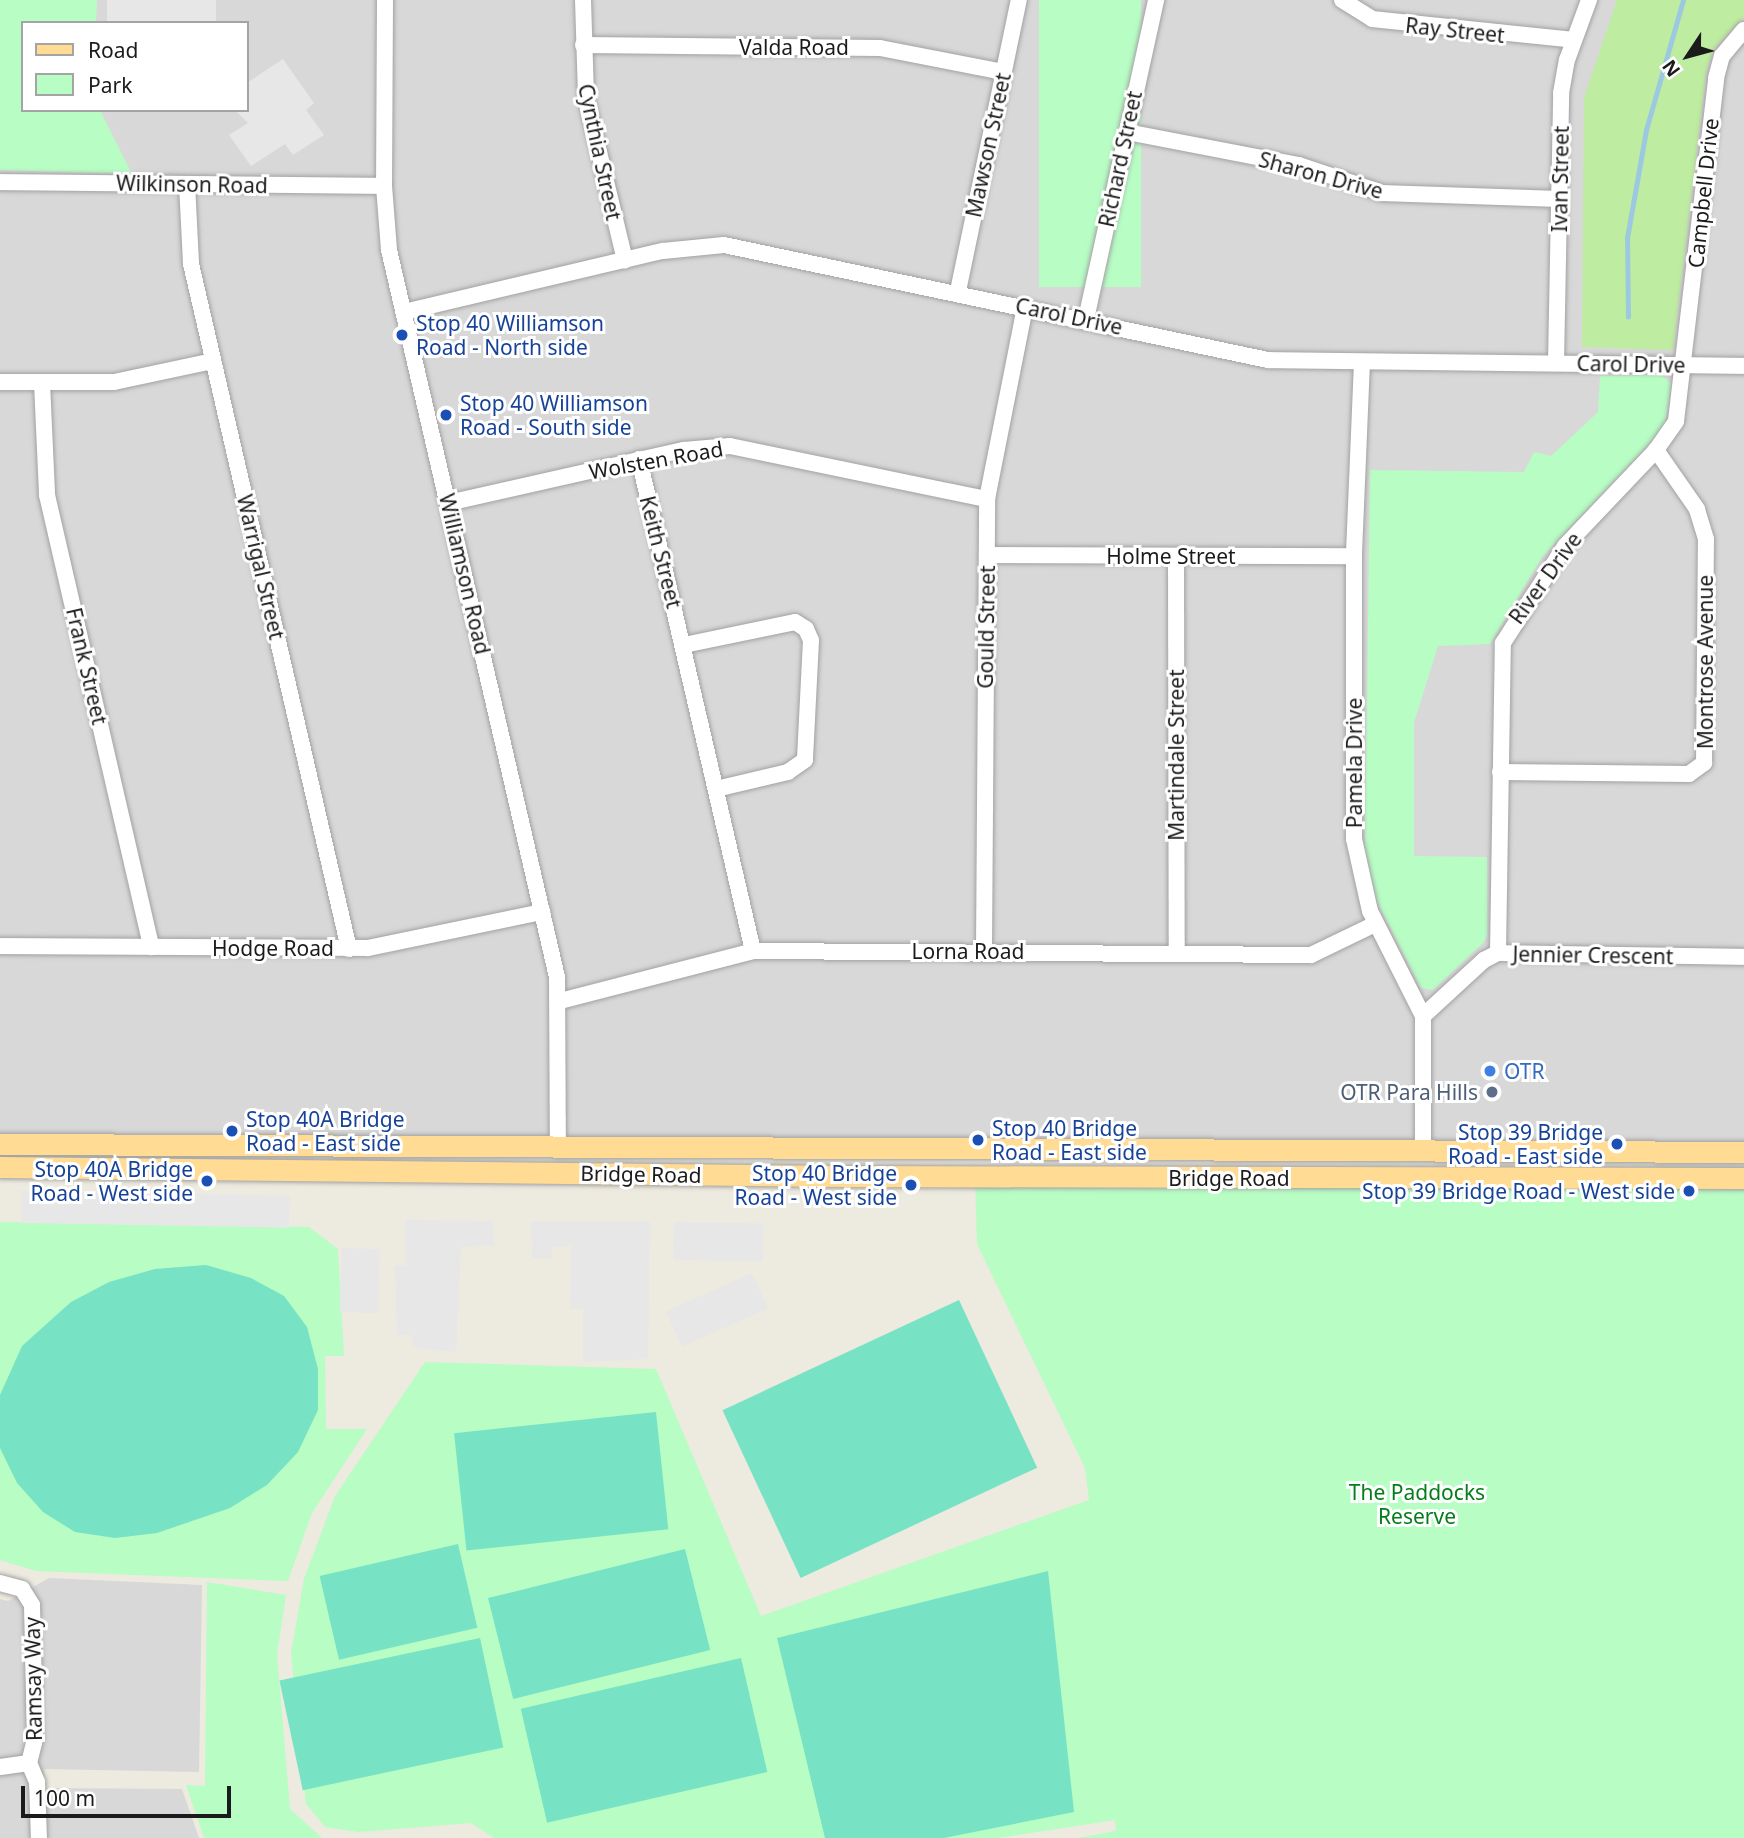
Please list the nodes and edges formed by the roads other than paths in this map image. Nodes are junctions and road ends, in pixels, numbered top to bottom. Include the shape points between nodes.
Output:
1 (386, 0) edge
2 (583, 0) edge
3 (1019, 0) edge
4 (1156, 0) edge
5 (1342, 0) edge
6 (1589, 0) edge
7 (1744, 30) edge
8 (1574, 40) junction
9 (583, 45) junction
10 (1003, 72) junction
11 (1127, 132) junction
12 (0, 182) edge
13 (187, 184) junction
14 (384, 186) junction
15 (1559, 199) junction
16 (625, 260) junction
17 (958, 291) junction
18 (1025, 307) junction
19 (404, 312) junction
20 (1086, 318) junction
21 (213, 362) junction
22 (1362, 362) junction
23 (1556, 363) junction
24 (1683, 366) junction
25 (1744, 366) edge
26 (0, 382) edge
27 (42, 383) junction
28 (1656, 450) junction
29 (639, 459) junction
30 (987, 499) junction
31 (448, 503) junction
32 (987, 555) junction
33 (1354, 556) junction
34 (1176, 557) junction
35 (684, 645) junction
36 (1500, 772) junction
37 (716, 789) junction
38 (542, 912) junction
39 (1375, 924) junction
40 (0, 946) edge
41 (151, 947) junction
42 (349, 949) junction
43 (753, 951) junction
44 (984, 951) junction
45 (1177, 953) junction
46 (1498, 953) junction
47 (1744, 957) edge
48 (560, 1001) junction
49 (1423, 1016) junction
50 (0, 1144) edge
51 (317, 1146) junction
52 (558, 1147) junction
53 (786, 1149) junction
54 (1423, 1150) junction
55 (1744, 1152) edge
56 (0, 1167) edge
57 (318, 1170) junction
58 (558, 1174) junction
59 (1424, 1175) junction
60 (787, 1176) junction
61 (1744, 1178) edge
62 (0, 1583) edge
63 (29, 1763) junction
64 (0, 1766) edge
65 (39, 1838) edge

1 - 14 street, Williamson Road
2 - 9 street, Cynthia Street
3 - 10 street, Mawson Street
4 - 11 street, Richard Street
5 - 8 street, Ray Street via 1372,19
6 - 8 street, Ivan Street
7 - 24 street, Campbell Drive via 1722,56 1716,78
8 - 15 street, Ivan Street via 1561,93
9 - 10 street, Valda Road via 880,48
9 - 16 street, Cynthia Street via 586,97
10 - 17 street, Mawson Street
11 - 15 street, Sharon Drive via 1299,165 1382,193
11 - 20 street, Richard Street
12 - 13 street, Wilkinson Road
13 - 14 street, Wilkinson Road
13 - 21 street, Warrigal Street via 189,251
14 - 19 street, Williamson Road via 389,250
15 - 23 street, Ivan Street
16 - 17 street, Carol Drive via 733,245
16 - 19 street, Carol Drive
17 - 18 street, Carol Drive
18 - 20 street, Carol Drive
18 - 30 street, Gould Street
19 - 31 street, Williamson Road
20 - 22 street, Carol Drive via 1268,360
21 - 27 street via 114,382
21 - 42 street, Warrigal Street
22 - 23 street, Carol Drive
22 - 33 street, Pamela Drive
23 - 24 street, Carol Drive
24 - 25 street, Carol Drive
24 - 28 street, River Drive via 1676,421
26 - 27 street
27 - 41 street, Frank Street via 47,495
28 - 36 street, River Drive via 1565,546 1505,633
28 - 36 street, Montrose Avenue via 1692,500 1706,539 1703,763 1689,774
29 - 30 street, Wolsten Road via 697,448 742,447
29 - 31 street, Wolsten Road
29 - 35 street, Keith Street
30 - 32 street, Gould Street
31 - 38 street, Williamson Road
32 - 34 street, Holme Street
32 - 44 street, Gould Street
33 - 34 street, Holme Street
33 - 39 street, Pamela Drive via 1353,839
34 - 45 street, Martindale Street
35 - 37 street, Keith Street
35 - 37 street via 794,622 803,625 811,640 805,760 788,772
36 - 46 street, River Drive
37 - 43 street, Keith Street
38 - 42 street, Hodge Road via 379,947
38 - 48 street, Williamson Road
39 - 45 street, Lorna Road via 1311,955
39 - 49 street, Pamela Drive
40 - 41 street, Hodge Road
41 - 42 street, Hodge Road
43 - 44 street, Lorna Road
43 - 48 street, Lorna Road
44 - 45 street, Lorna Road
46 - 47 street, Jennier Crescent
46 - 49 street, Jennier Crescent via 1484,960
48 - 52 street, Williamson Road
49 - 54 street, Pamela Drive
50 - 51 main road, Bridge Road
51 - 52 main road, Bridge Road
51 - 57 main road
52 - 53 main road, Bridge Road
52 - 58 main road
53 - 54 main road, Bridge Road
53 - 60 main road
54 - 55 main road, Bridge Road
54 - 59 main road
56 - 57 main road, Bridge Road
57 - 58 main road, Bridge Road
58 - 60 main road, Bridge Road
59 - 60 main road, Bridge Road
59 - 61 main road, Bridge Road
62 - 63 street, Ramsay Way via 22,1589 32,1605 35,1739
63 - 64 street, Ramsay Way
63 - 65 street via 37,1782

